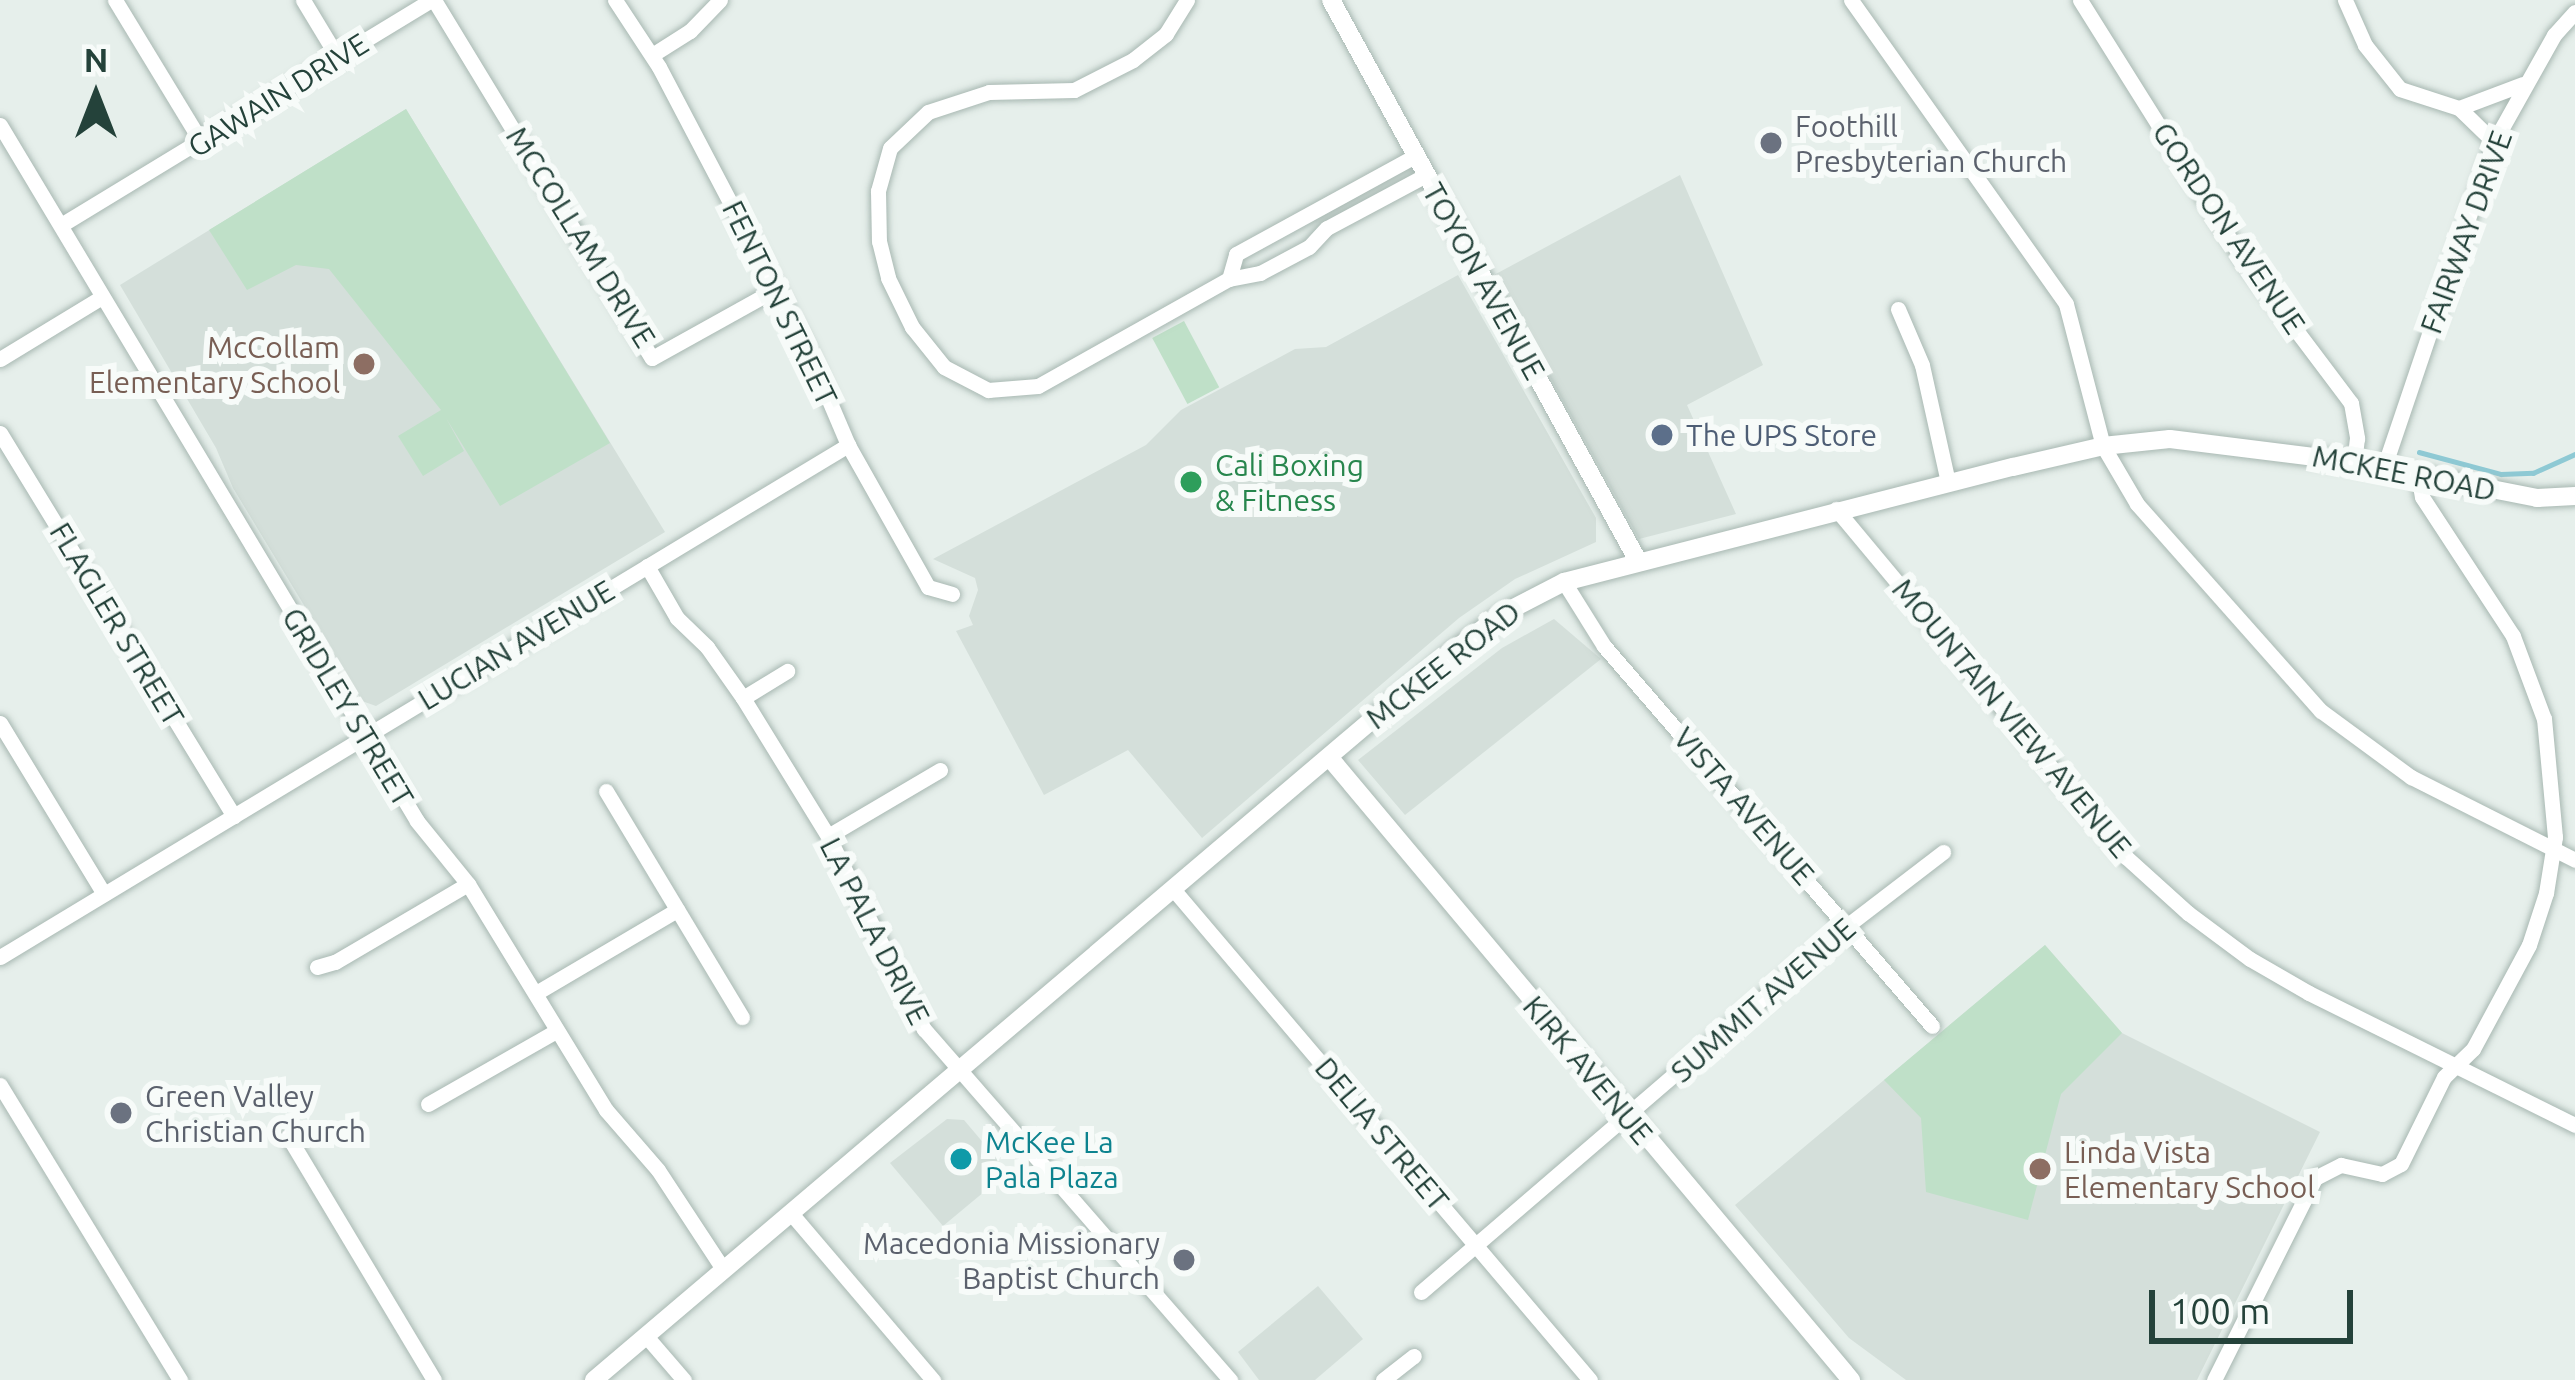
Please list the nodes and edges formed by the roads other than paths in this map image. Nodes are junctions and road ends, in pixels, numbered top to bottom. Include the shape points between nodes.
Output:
1 (115, 0) edge
2 (303, 0) edge
3 (433, 0) edge
4 (615, 0) edge
5 (720, 0) edge
6 (1186, 0) edge
7 (1331, 0) edge
8 (1852, 0) edge
9 (2080, 0) edge
10 (2345, 0) edge
11 (2561, 0) edge
12 (2572, 14) edge
13 (652, 55) junction
14 (338, 58) junction
15 (2525, 83) junction
16 (2458, 108) junction
17 (0, 124) edge
18 (2494, 142) junction
19 (202, 143) junction
20 (1415, 156) junction
21 (1426, 175) junction
22 (61, 225) junction
23 (1229, 279) junction
24 (776, 289) junction
25 (103, 297) junction
26 (1898, 309) dead end
27 (0, 359) edge
28 (0, 433) edge
29 (848, 445) junction
30 (2103, 446) junction
31 (2354, 462) junction
32 (2384, 466) junction
33 (2418, 474) junction
34 (1948, 482) junction
35 (2575, 496) edge
36 (1836, 509) junction
37 (1638, 561) junction
38 (647, 566) junction
39 (1564, 582) junction
40 (952, 594) dead end
41 (787, 671) dead end
42 (743, 698) junction
43 (0, 723) edge
44 (366, 736) junction
45 (1329, 757) junction
46 (940, 770) dead end
47 (606, 791) dead end
48 (234, 816) junction
49 (828, 836) junction
50 (2551, 848) junction
51 (1943, 852) dead end
52 (2575, 860) edge
53 (468, 884) junction
54 (1173, 889) junction
55 (104, 894) junction
56 (677, 910) junction
57 (1848, 925) junction
58 (0, 958) edge
59 (317, 967) dead end
60 (536, 993) junction
61 (742, 1017) dead end
62 (1932, 1026) dead end
63 (556, 1031) junction
64 (2456, 1065) junction
65 (959, 1070) junction
66 (0, 1084) edge
67 (428, 1104) dead end
68 (1629, 1118) junction
69 (2575, 1125) edge
70 (288, 1136) dead end
71 (790, 1213) junction
72 (1476, 1246) junction
73 (723, 1270) junction
74 (1421, 1292) dead end
75 (646, 1336) junction
76 (1414, 1356) dead end
77 (180, 1380) edge
78 (434, 1380) edge
79 (594, 1380) edge
80 (684, 1380) edge
81 (933, 1380) edge
82 (1230, 1380) edge
83 (1383, 1380) edge
84 (1590, 1380) edge
85 (1851, 1380) edge
86 (2214, 1380) edge

1 - 19 street
2 - 14 street
3 - 14 street, GAWAIN DRIVE
3 - 24 street, MCCOLLAM DRIVE via 652,358
4 - 13 street, FENTON STREET
5 - 13 street
6 - 23 street via 1166,34 1074,90 989,92 928,112 890,148 878,190 879,241 912,327 944,367 988,390 1038,386
7 - 20 street, TOYON AVENUE
8 - 30 street via 2066,304
9 - 31 street, GORDON AVENUE via 2244,261 2350,403
10 - 16 street via 2400,89
11 - 12 street
12 - 15 street, FAIRWAY DRIVE
13 - 24 street, FENTON STREET
14 - 19 street, GAWAIN DRIVE
15 - 16 street
15 - 18 street, FAIRWAY DRIVE
16 - 18 street
17 - 22 street, GRIDLEY STREET
18 - 32 street, FAIRWAY DRIVE
19 - 22 street, GAWAIN DRIVE
20 - 21 street, TOYON AVENUE
20 - 23 street via 1236,254
21 - 23 street via 1260,273
21 - 37 street, TOYON AVENUE
22 - 25 street, GRIDLEY STREET
24 - 29 street, FENTON STREET
25 - 27 street
25 - 44 street, GRIDLEY STREET
26 - 34 street via 1922,365
28 - 48 street, FLAGLER STREET
29 - 38 street, LUCIAN AVENUE
29 - 40 street, FENTON STREET via 928,587
30 - 31 street, MCKEE ROAD via 2213,440
30 - 34 street, MCKEE ROAD
30 - 50 street via 2137,504 2321,711 2410,777
31 - 32 street, MCKEE ROAD
32 - 33 street, MCKEE ROAD
33 - 35 street, MCKEE ROAD via 2537,498
33 - 50 street via 2422,497 2513,635 2544,719
34 - 36 street, MCKEE ROAD
36 - 37 street, MCKEE ROAD
36 - 64 street, MOUNTAIN VIEW AVENUE via 2126,857 2188,913 2309,993
37 - 39 street, MCKEE ROAD
38 - 42 street, LA PALA DRIVE via 677,618
38 - 44 street, LUCIAN AVENUE
39 - 45 street, MCKEE ROAD via 1504,613
39 - 57 street, VISTA AVENUE via 1604,646
41 - 42 street
42 - 49 street, LA PALA DRIVE
43 - 55 street
44 - 48 street, LUCIAN AVENUE
44 - 53 street, GRIDLEY STREET via 417,821
45 - 54 street, MCKEE ROAD
45 - 68 street, KIRK AVENUE
46 - 49 street
47 - 56 street
48 - 55 street, LUCIAN AVENUE
49 - 65 street, LA PALA DRIVE via 924,1029
50 - 52 street
50 - 64 street via 2529,946 2473,1049
51 - 57 street, SUMMIT AVENUE
53 - 59 street
53 - 60 street, GRIDLEY STREET
54 - 65 street, MCKEE ROAD
54 - 72 street, DELIA STREET
55 - 58 street, LUCIAN AVENUE
56 - 60 street
56 - 61 street
57 - 62 street, VISTA AVENUE
57 - 68 street, SUMMIT AVENUE
60 - 63 street, GRIDLEY STREET
63 - 67 street
63 - 73 street, GRIDLEY STREET
64 - 69 street, MOUNTAIN VIEW AVENUE
64 - 86 street via 2401,1164 2382,1174 2341,1165 2315,1178
65 - 71 street, MCKEE ROAD
65 - 82 street, LA PALA DRIVE
66 - 77 street
68 - 72 street, SUMMIT AVENUE
68 - 85 street, KIRK AVENUE
70 - 78 street
71 - 73 street, MCKEE ROAD
71 - 81 street
72 - 74 street, SUMMIT AVENUE
72 - 84 street, DELIA STREET
73 - 75 street, MCKEE ROAD
75 - 79 street, MCKEE ROAD
75 - 80 street
76 - 83 street

